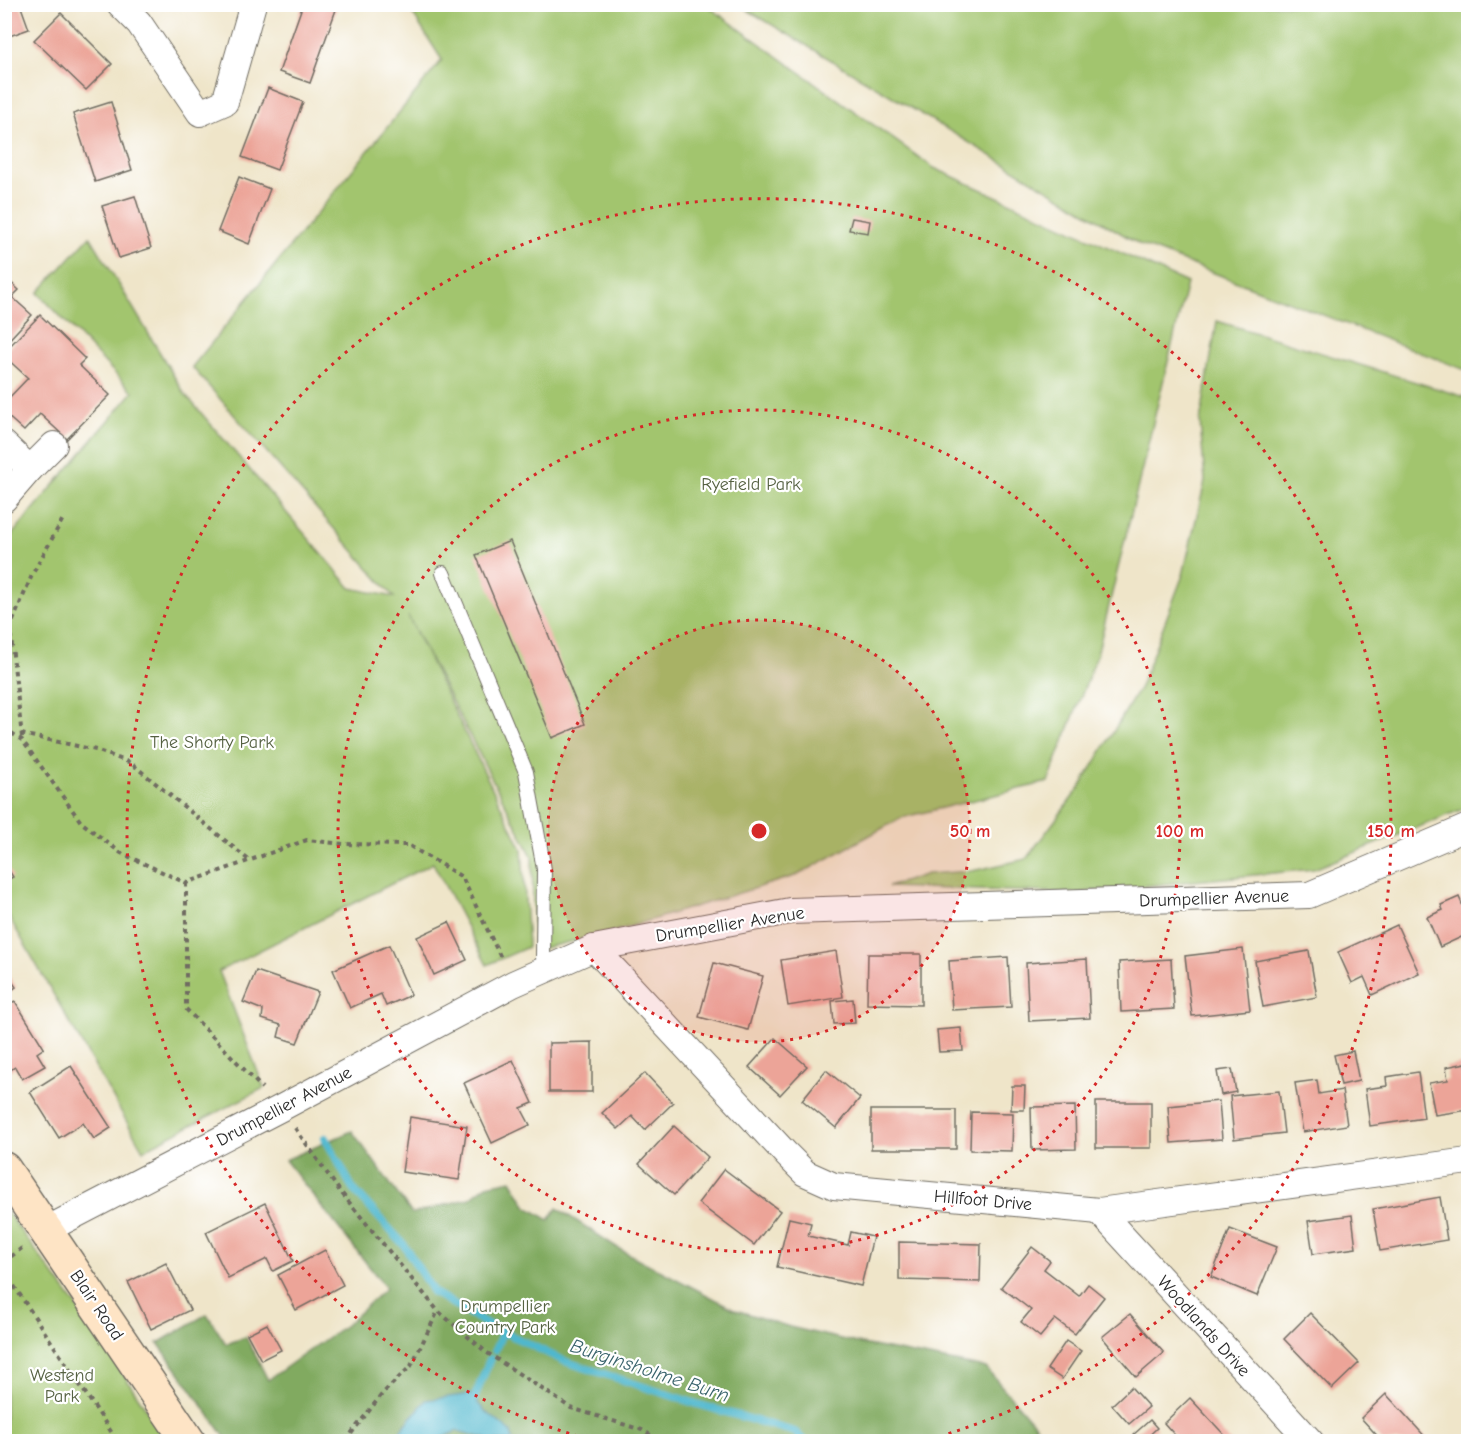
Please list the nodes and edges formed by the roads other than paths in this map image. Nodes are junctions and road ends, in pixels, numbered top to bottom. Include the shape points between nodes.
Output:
1 (120, 4) edge
2 (253, 4) edge
3 (4, 444) edge
4 (54, 445) dead end
5 (30, 469) junction
6 (4, 499) edge
7 (443, 573) dead end
8 (1468, 827) edge
9 (594, 948) junction
10 (548, 969) junction
11 (1468, 1161) edge
12 (4, 1169) edge
13 (1099, 1210) junction
14 (46, 1230) junction
15 (189, 1442) edge
16 (1311, 1442) edge

1 - 2 street via 139,23 200,113 225,102
3 - 5 street
4 - 5 street
5 - 6 street
7 - 10 lane via 526,772 544,869 543,957
8 - 9 street, Drumpellier Avenue via 1309,895 790,911
9 - 10 street, Drumpellier Avenue
9 - 13 street, Hillfoot Drive via 805,1173 834,1186
10 - 14 street, Drumpellier Avenue
11 - 13 street, Hillfoot Drive
12 - 14 street, Blair Road
13 - 16 street, Woodlands Drive
14 - 15 street, Blair Road

